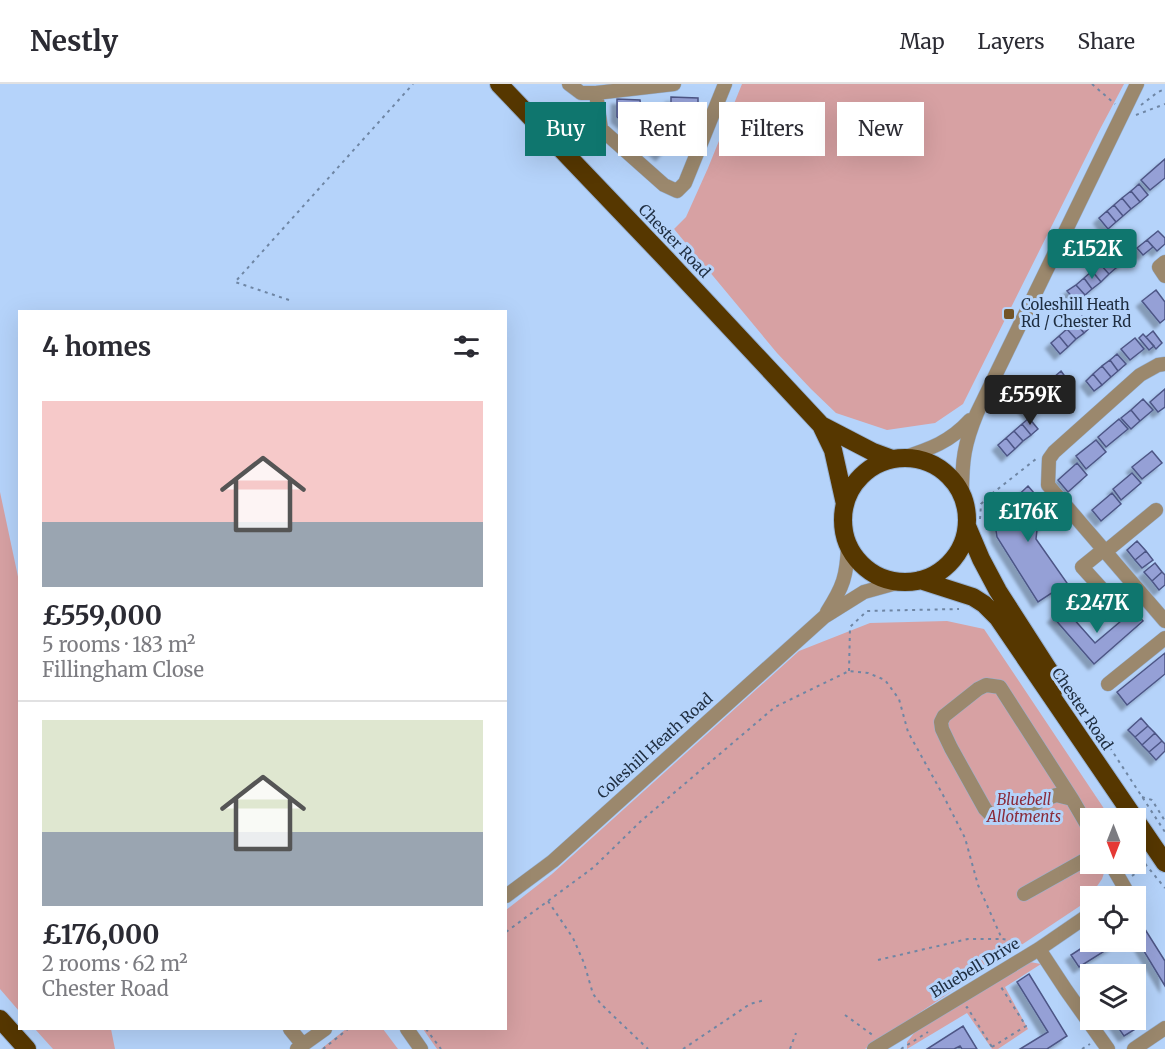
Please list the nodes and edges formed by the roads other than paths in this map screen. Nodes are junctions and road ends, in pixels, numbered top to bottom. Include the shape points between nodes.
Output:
1 (499, 84) edge
2 (569, 84) edge
3 (674, 84) edge
4 (725, 84) edge
5 (1137, 84) edge
6 (653, 85) edge
7 (596, 93) junction
8 (1165, 262) edge
9 (1165, 276) edge
10 (1165, 364) edge
11 (977, 413) junction
12 (821, 425) junction
13 (897, 459) junction
14 (962, 494) junction
15 (845, 504) junction
16 (1156, 510) dead end
17 (973, 526) junction
18 (848, 545) junction
19 (1104, 551) junction
20 (920, 580) junction
21 (900, 582) junction
22 (1111, 599) dead end
23 (824, 616) junction
24 (1165, 621) edge
25 (1165, 638) edge
26 (1108, 684) dead end
27 (1072, 799) junction
28 (1080, 813) edge
29 (1162, 853) edge
30 (1080, 863) edge
31 (1024, 894) dead end
32 (507, 895) edge
33 (1080, 921) edge
34 (1035, 951) junction
35 (0, 1019) edge
36 (1165, 1028) edge
37 (291, 1030) edge
38 (324, 1030) edge
39 (408, 1030) edge
40 (300, 1047) edge
41 (882, 1047) edge
42 (27, 1049) edge
43 (421, 1049) edge
44 (1108, 1049) edge
45 (1134, 1049) edge

1 - 12 highway, Chester Road
2 - 7 street via 581,93
3 - 6 street
4 - 7 street via 685,183 677,192 601,129
5 - 11 street
6 - 7 street
8 - 9 street via 1159,267
10 - 19 street via 1140,375 1054,452 1049,461 1048,485
11 - 13 street via 947,441
11 - 14 street via 964,450
12 - 13 highway, Chester Road via 873,453
12 - 15 highway, Chester Road via 833,450
13 - 14 highway via 920,460 937,467
13 - 15 highway via 876,465 862,475
14 - 17 highway
15 - 18 highway via 844,532
16 - 19 street
17 - 20 highway via 947,566
17 - 29 highway, Chester Road via 981,559 998,591
18 - 21 highway via 869,571
18 - 23 street, Coleshill Heath Road via 844,581
19 - 22 street via 1082,567
19 - 24 street
20 - 21 highway
20 - 29 highway, Chester Road via 973,597 998,618
21 - 23 street, Coleshill Heath Road via 864,592
23 - 32 street, Coleshill Heath Road via 553,861
25 - 26 street
27 - 27 street via 1000,687 986,685 978,689 944,716 942,729 990,815 1002,817 1056,795
27 - 28 street
30 - 31 street
33 - 34 street, Bluebell Drive
34 - 41 street, Bluebell Drive
34 - 44 street
35 - 42 highway
36 - 45 street
37 - 40 street
38 - 40 street
39 - 43 street

